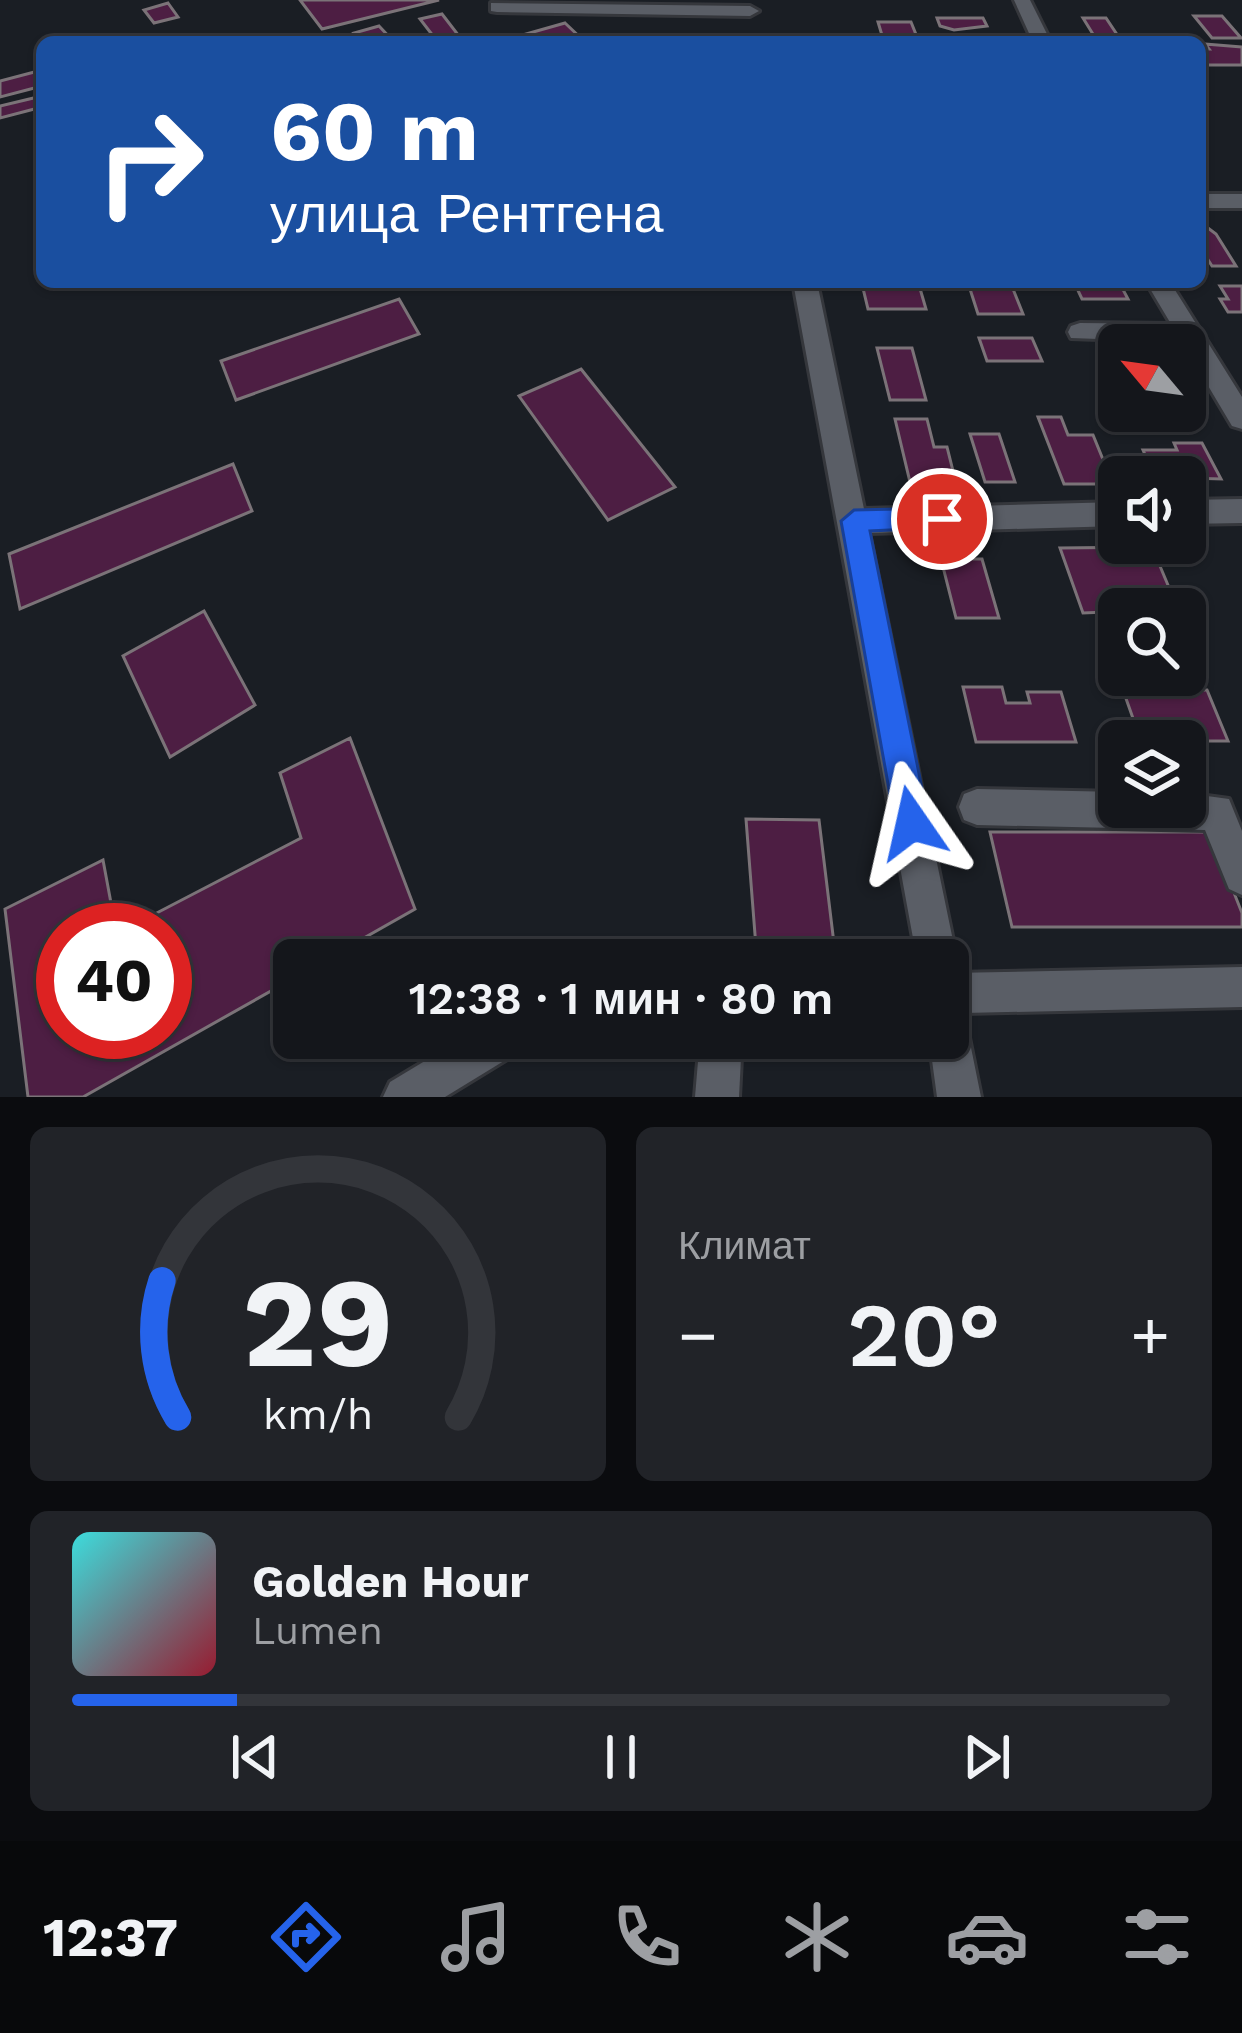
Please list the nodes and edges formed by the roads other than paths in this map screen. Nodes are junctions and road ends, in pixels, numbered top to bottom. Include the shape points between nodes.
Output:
1 (1022, 0) edge
2 (497, 7) dead end
3 (750, 12) edge
4 (1039, 36) edge
5 (1206, 201) edge
6 (1242, 201) edge
7 (806, 288) edge
8 (1161, 288) edge
9 (1181, 324) edge
10 (1080, 332) dead end
11 (1098, 332) edge
12 (1206, 364) edge
13 (1242, 419) edge
14 (1242, 511) edge
15 (1206, 512) edge
16 (1098, 515) edge
17 (854, 521) junction
18 (977, 807) dead end
19 (1229, 812) edge
20 (1242, 876) edge
21 (933, 939) edge
22 (1242, 987) edge
23 (969, 993) edge
24 (467, 1059) edge
25 (720, 1059) edge
26 (953, 1059) edge
27 (405, 1097) edge
28 (717, 1097) edge
29 (959, 1097) edge

1 - 4 street
2 - 3 street
5 - 6 street
7 - 17 street
8 - 9 street
10 - 11 street
12 - 13 street
14 - 15 street
16 - 17 street
17 - 21 street
18 - 19 street
19 - 20 street
22 - 23 street
24 - 27 street
25 - 28 street
26 - 29 street

